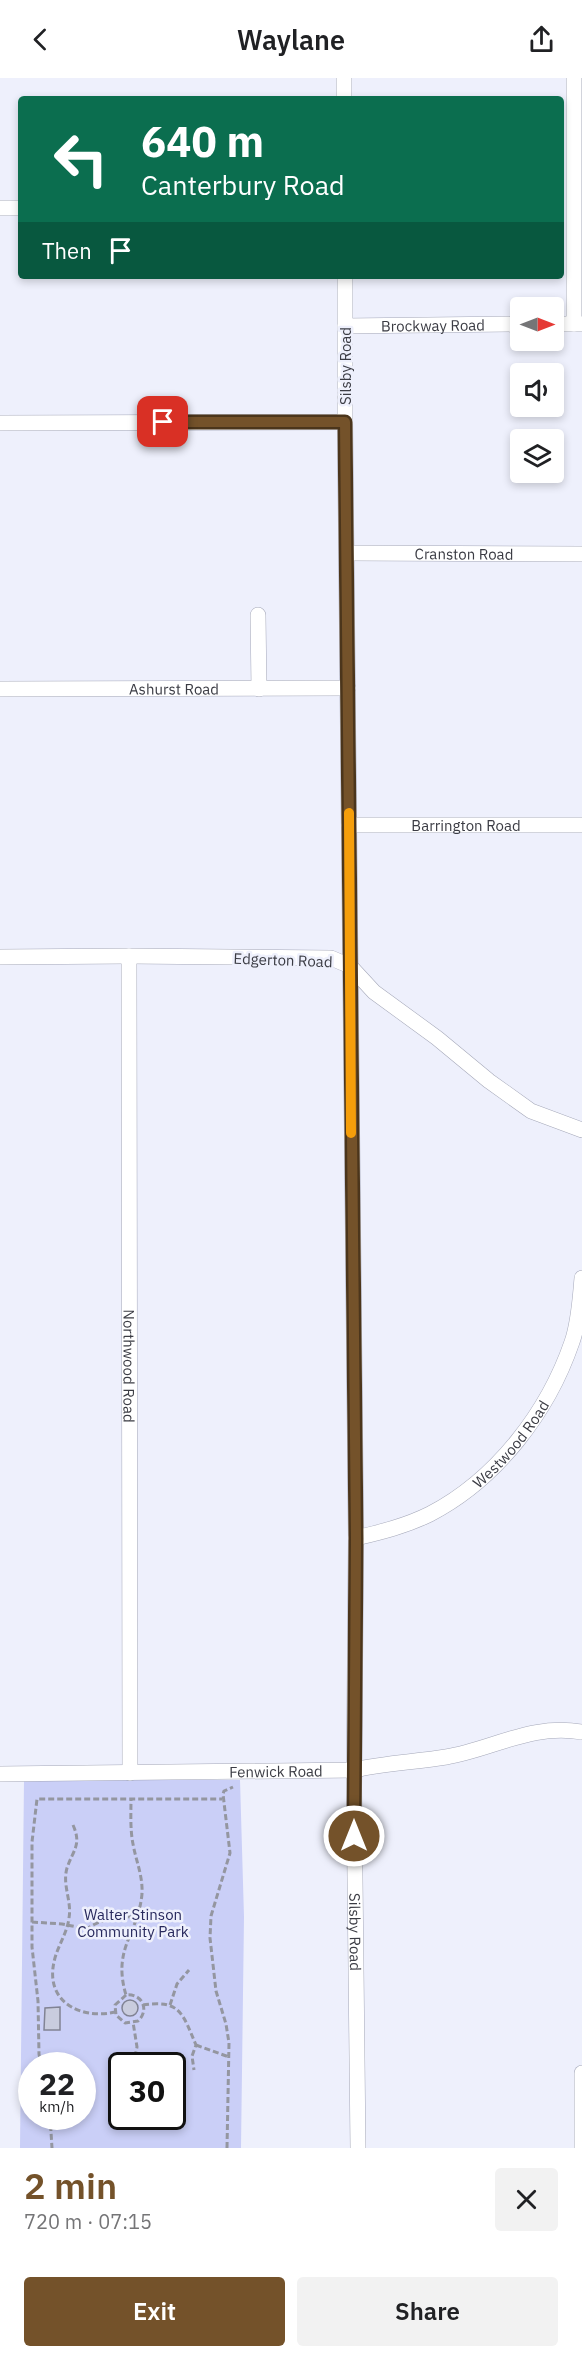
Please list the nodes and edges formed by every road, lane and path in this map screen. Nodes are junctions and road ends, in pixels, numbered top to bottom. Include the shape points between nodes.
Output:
1 (344, 78) edge
2 (574, 78) edge
3 (344, 96) edge
4 (0, 208) edge
5 (18, 208) edge
6 (345, 279) edge
7 (510, 324) edge
8 (578, 324) edge
9 (345, 326) junction
10 (345, 422) junction
11 (0, 423) edge
12 (347, 553) junction
13 (582, 554) edge
14 (258, 615) dead end
15 (348, 688) junction
16 (0, 689) edge
17 (259, 689) junction
18 (349, 825) junction
19 (582, 825) edge
20 (129, 956) junction
21 (0, 957) edge
22 (350, 966) junction
23 (582, 1130) edge
24 (582, 1278) edge
25 (356, 1538) junction
26 (582, 1732) edge
27 (354, 1770) junction
28 (130, 1773) junction
29 (0, 1774) edge
30 (241, 1786) dead end
31 (131, 1798) junction
32 (222, 1799) junction
33 (73, 1824) dead end
34 (137, 1918) junction
35 (32, 1922) junction
36 (68, 1925) junction
37 (189, 1970) dead end
38 (126, 1995) junction
39 (143, 2005) junction
40 (170, 2005) junction
41 (115, 2012) junction
42 (133, 2022) junction
43 (196, 2045) junction
44 (39, 2052) edge
45 (136, 2052) edge
46 (229, 2057) junction
47 (194, 2070) dead end
48 (582, 2073) edge
49 (51, 2130) edge
50 (52, 2148) edge
51 (226, 2148) edge
52 (358, 2148) edge
53 (582, 2148) edge

1 - 3 street
2 - 8 street
4 - 5 street
6 - 9 street, Silsby Road
7 - 9 street, Brockway Road
9 - 10 street, Silsby Road
10 - 11 street
10 - 12 street, Silsby Road
12 - 13 street, Cranston Road
12 - 15 street, Silsby Road
14 - 17 street
15 - 17 street, Ashurst Road
15 - 18 street, Silsby Road
16 - 17 street, Ashurst Road
18 - 19 street, Barrington Road
18 - 22 street, Silsby Road
20 - 21 street, Edgerton Road
20 - 22 street, Edgerton Road via 331,958
20 - 28 street, Northwood Road
22 - 23 street, Edgerton Road via 374,992 523,1105
22 - 25 street, Silsby Road
24 - 25 street, Westwood Road via 573,1340 548,1399 505,1455 464,1492 430,1514
25 - 27 street, Silsby Road
26 - 27 street, Fenwick Road via 542,1730 447,1757
27 - 28 street, Fenwick Road
27 - 52 street, Silsby Road
28 - 29 street, Fenwick Road
30 - 32 path via 224,1791
31 - 32 path
31 - 34 path via 132,1842 142,1885
31 - 35 path via 37,1799 32,1842
32 - 46 path via 230,1853 211,1916 211,1945
33 - 36 path via 76,1851 65,1879
34 - 36 path via 122,1916 87,1929
34 - 38 path via 123,1953
35 - 36 path
35 - 44 path
36 - 41 path via 52,1970 56,1989 68,2005 82,2013
37 - 40 path via 177,1984
38 - 39 path via 136,1996
38 - 41 path via 116,2003
39 - 40 path
39 - 42 path via 142,2018
40 - 43 path via 182,2013
41 - 42 path via 122,2021
42 - 45 path
43 - 46 path
43 - 47 path via 192,2056
46 - 51 path
48 - 53 street
49 - 50 path

